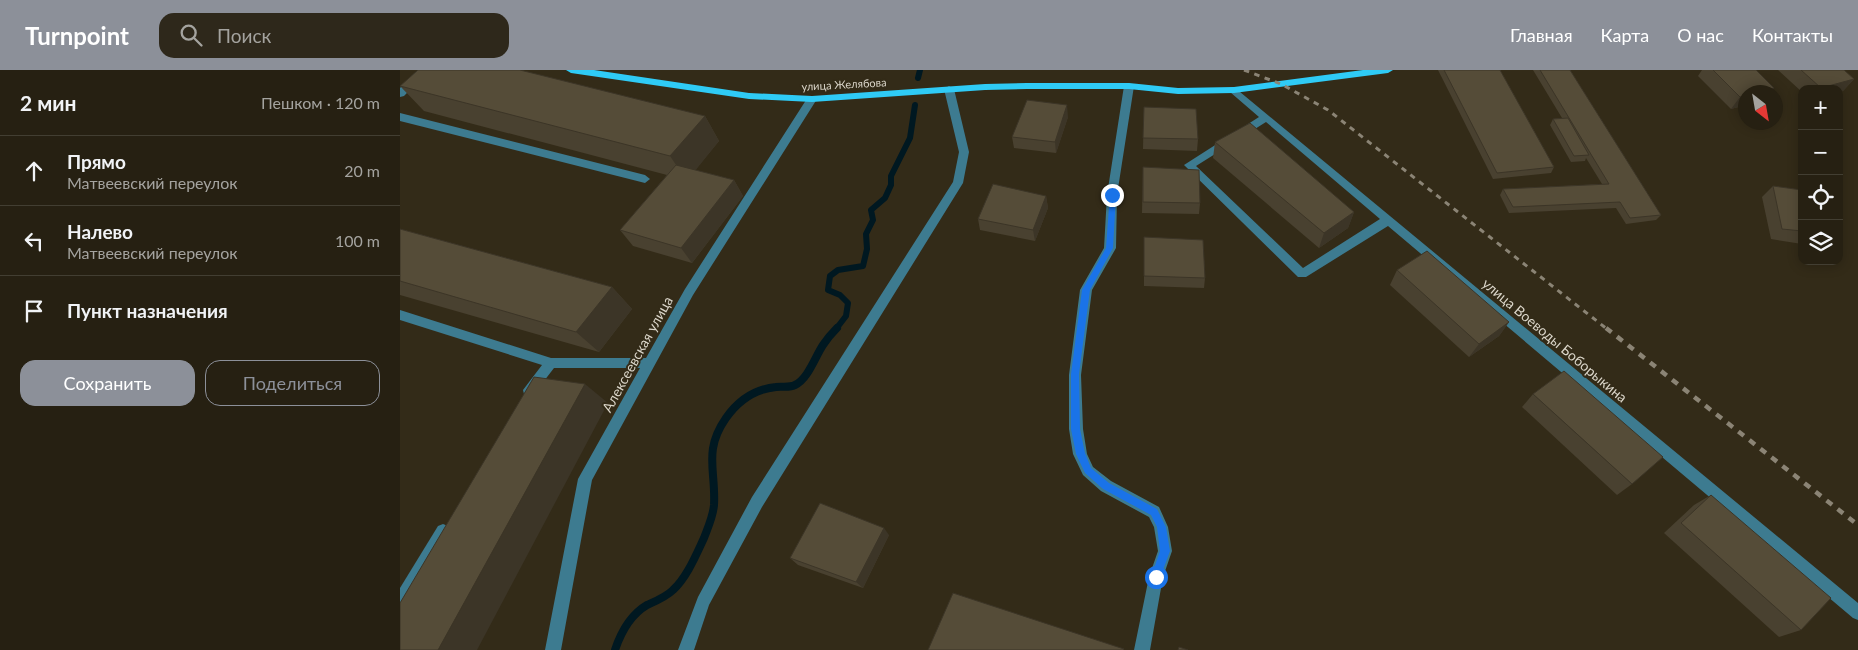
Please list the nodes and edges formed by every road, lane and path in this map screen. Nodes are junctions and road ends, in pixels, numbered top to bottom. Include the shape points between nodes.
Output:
1 (424, 70) edge
2 (571, 70) edge
3 (1388, 70) edge
4 (1129, 86) junction
5 (949, 89) junction
6 (1234, 90) junction
7 (400, 94) edge
8 (812, 99) junction
9 (400, 117) edge
10 (1266, 117) junction
11 (645, 179) dead end
12 (1388, 220) junction
13 (400, 315) edge
14 (551, 363) junction
15 (650, 363) junction
16 (523, 399) edge
17 (451, 517) edge
18 (400, 602) edge
19 (1858, 613) edge
20 (554, 650) edge
21 (686, 650) edge
22 (1142, 650) edge

1 - 7 street
2 - 8 main road, улица Желябова via 749,96
3 - 6 main road, улица Желябова
4 - 5 main road, улица Желябова
4 - 6 main road, улица Желябова
4 - 22 street via 1112,195 1110,248 1086,290 1075,374 1076,429 1080,454 1088,470 1106,486 1154,512 1161,527 1165,551 1156,577
5 - 8 main road, улица Желябова
5 - 21 street via 964,152 958,183 757,502 703,602
6 - 10 street, улица Воеводы Боборыкина
8 - 15 street, Алексеевская улица via 689,292
9 - 11 street
10 - 12 street, улица Воеводы Боборыкина
10 - 12 street via 1189,165 1302,274
12 - 19 street, улица Воеводы Боборыкина
13 - 14 street
14 - 15 street
14 - 16 street
15 - 20 street, Алексеевская улица via 585,479
17 - 18 street

